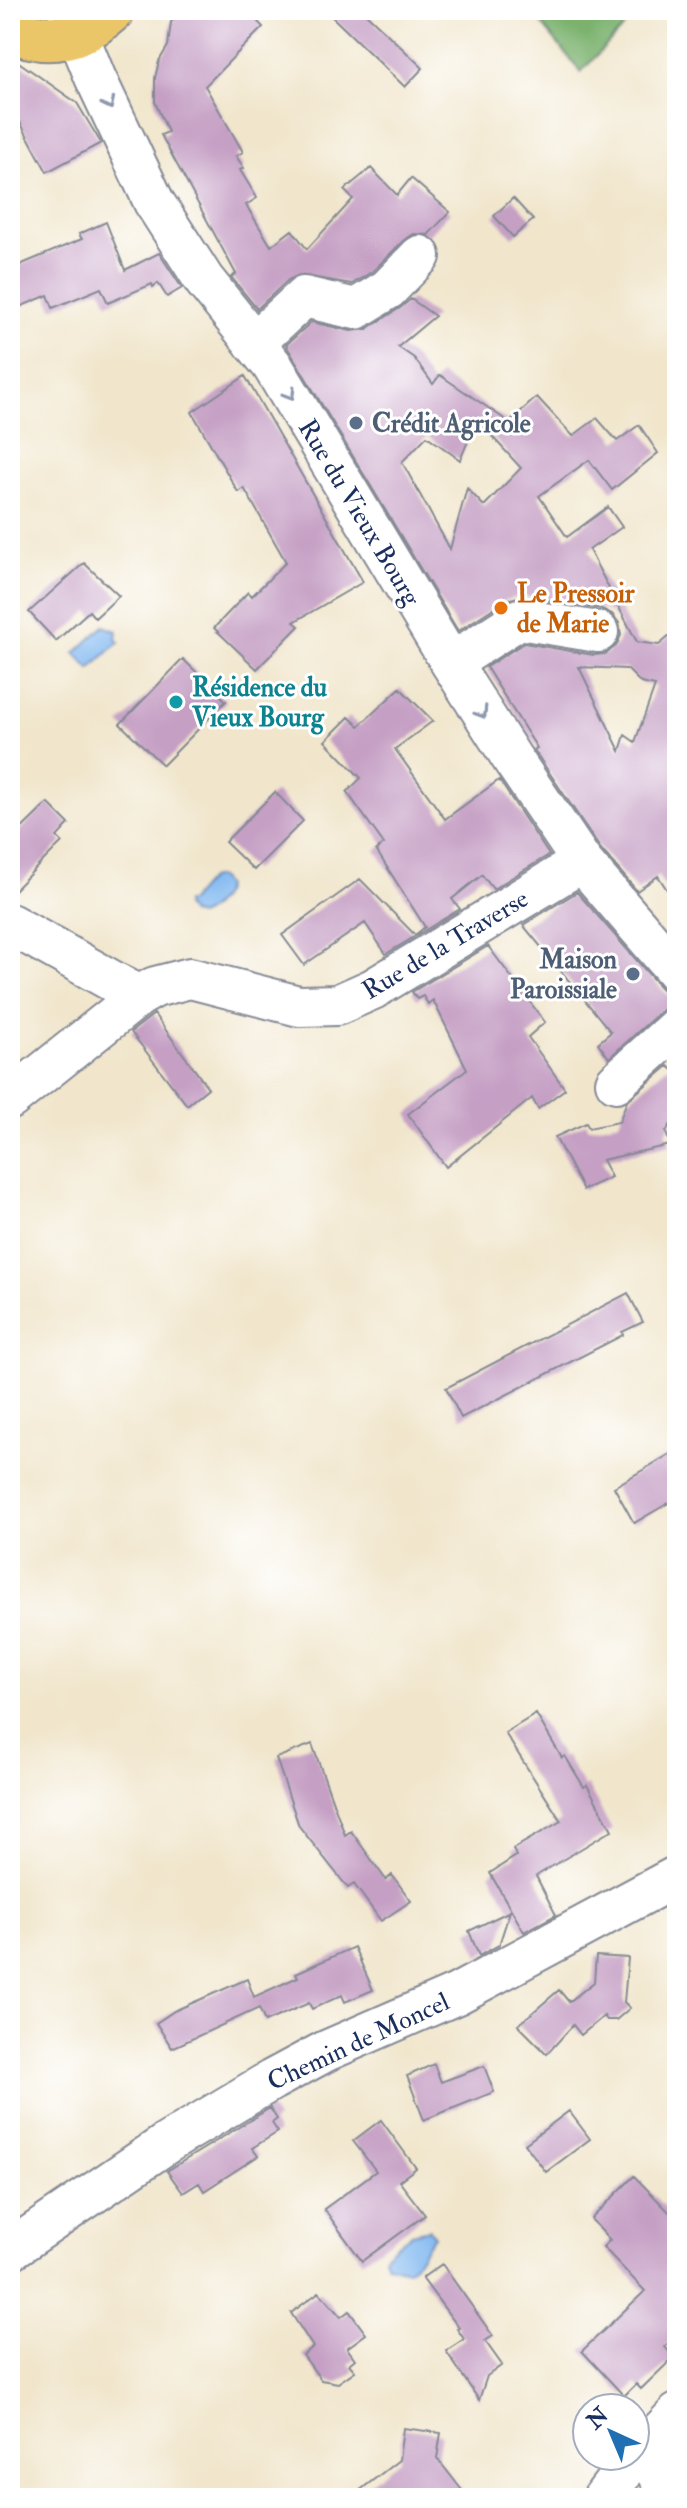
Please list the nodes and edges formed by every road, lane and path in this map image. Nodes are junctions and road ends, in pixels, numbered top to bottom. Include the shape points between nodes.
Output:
1 (86, 18) edge
2 (10, 29) edge
3 (420, 256) dead end
4 (254, 343) junction
5 (598, 632) dead end
6 (451, 663) junction
7 (582, 862) junction
8 (10, 924) edge
9 (663, 927) edge
10 (677, 972) edge
11 (139, 996) junction
12 (677, 1027) edge
13 (616, 1082) dead end
14 (10, 1099) edge
15 (677, 1876) edge
16 (10, 2250) edge
17 (677, 2414) edge
18 (651, 2442) edge
19 (651, 2459) edge
20 (625, 2472) edge
21 (603, 2498) edge
22 (668, 2498) edge

1 - 2 main road via 57,40
1 -> 4 street, Rue du Vieux Bourg via 154,202 204,280
3 - 4 street via 388,289 356,309 304,297
4 -> 6 street, Rue du Vieux Bourg
5 - 6 street via 519,619
6 -> 7 street, Rue du Vieux Bourg
7 - 9 street, Rue du Vieux Bourg
7 - 11 street, Rue de la Traverse via 373,989 337,1005 299,1006 190,978
8 - 11 street
9 - 10 street, Rue du Vieux Bourg
11 - 14 street, Rue de la Traverse
12 - 13 street
15 - 16 street, Chemin de Moncel via 457,1994 272,2080 167,2143
17 - 18 street
19 - 22 street
20 - 21 street

